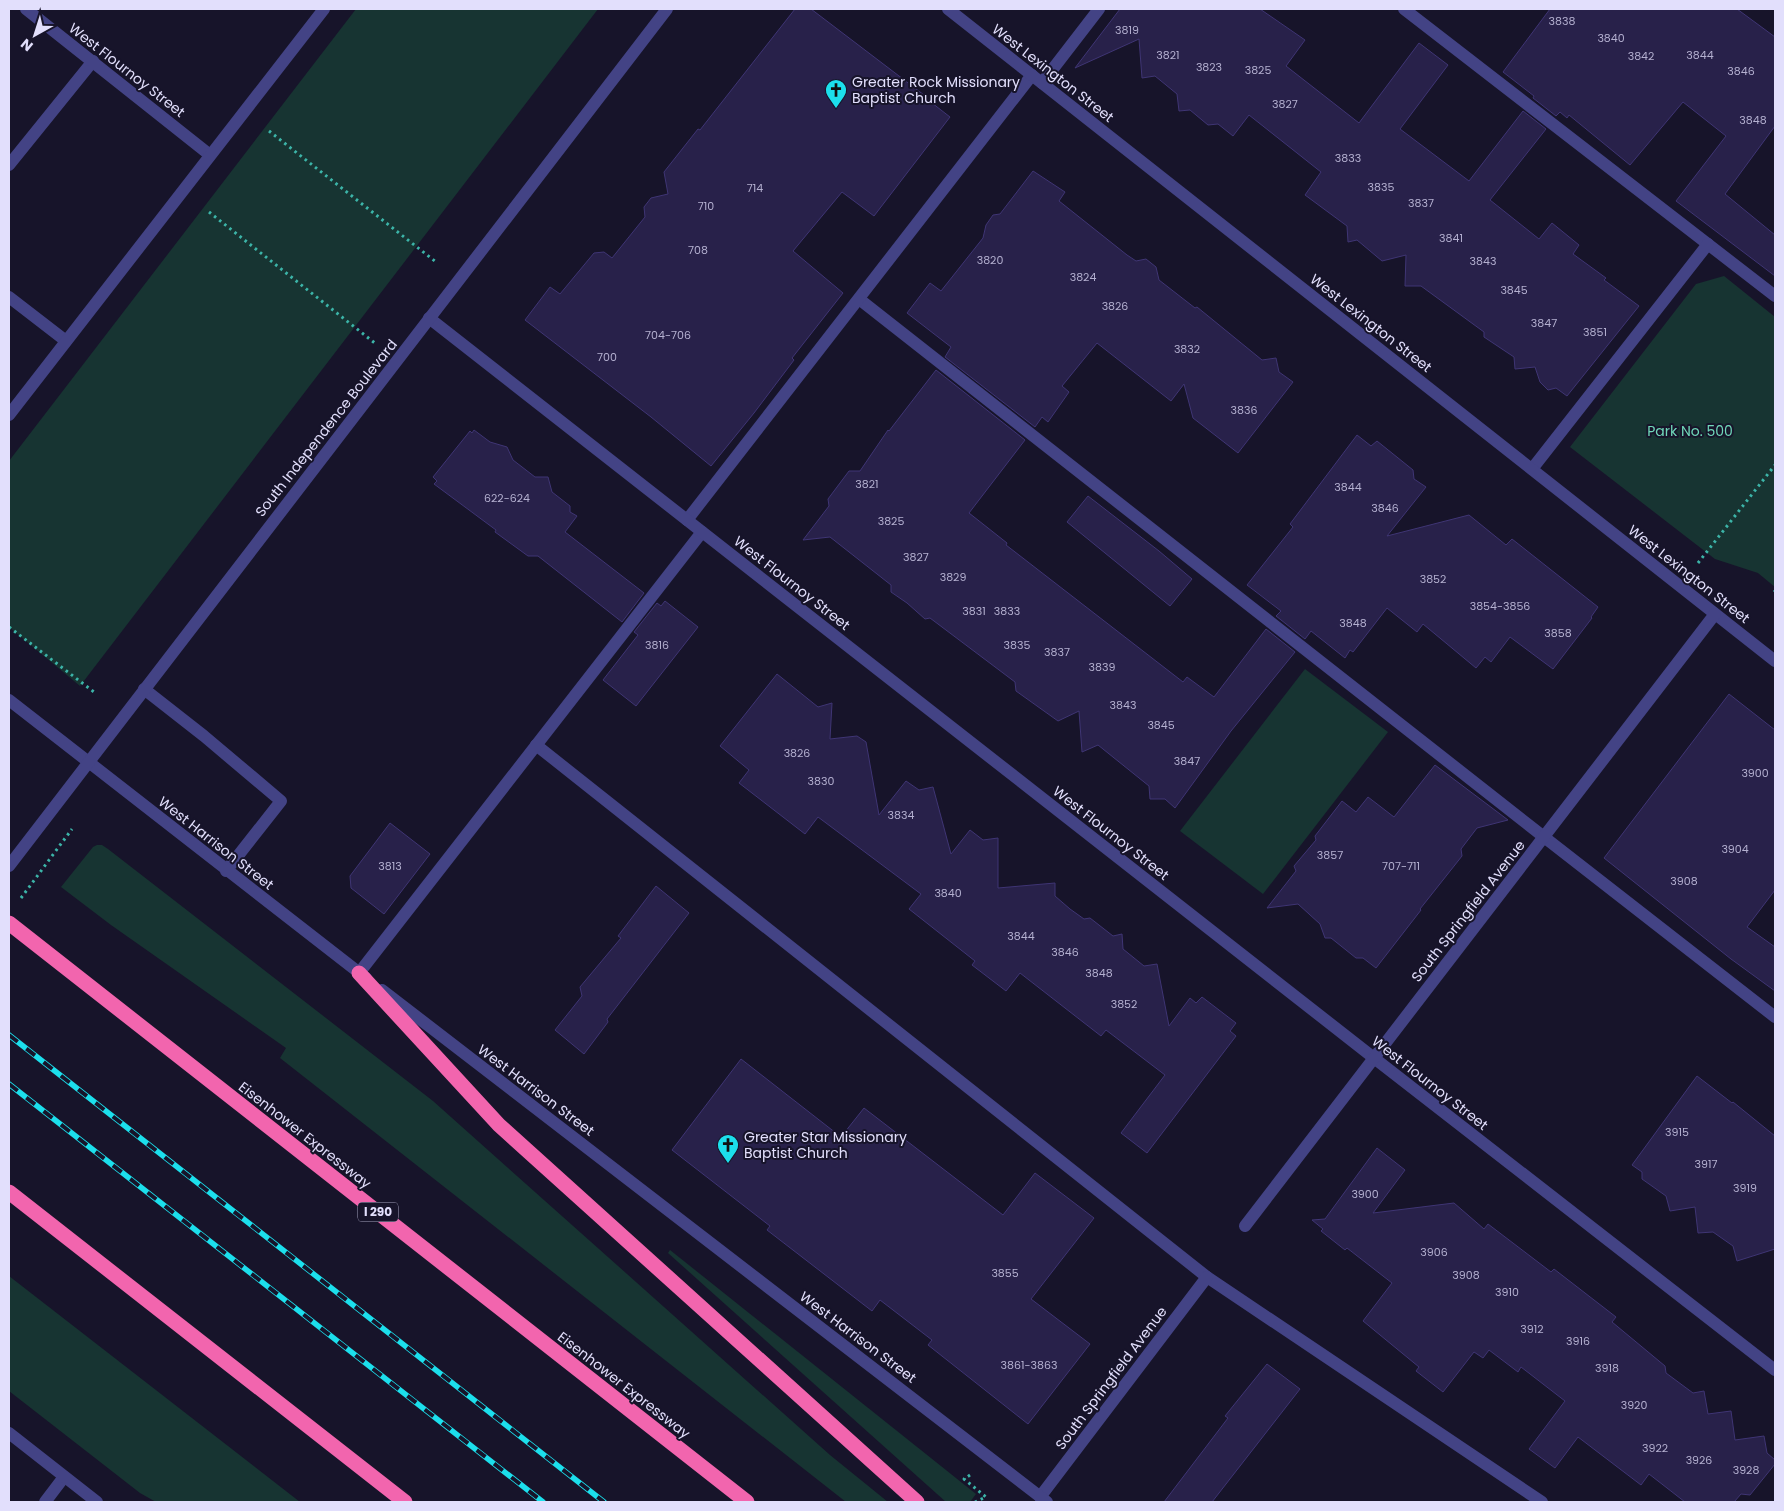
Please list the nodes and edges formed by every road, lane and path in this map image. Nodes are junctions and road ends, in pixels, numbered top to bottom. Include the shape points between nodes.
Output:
1 (26, 9) edge
2 (324, 9) edge
3 (667, 9) edge
4 (948, 9) edge
5 (1099, 9) edge
6 (1404, 9) edge
7 (92, 61) junction
8 (1037, 79) junction
9 (269, 131) dead end
10 (210, 155) junction
11 (9, 165) edge
12 (209, 212) dead end
13 (1708, 244) junction
14 (436, 262) dead end
15 (1775, 296) edge
16 (9, 297) edge
17 (859, 299) junction
18 (430, 318) junction
19 (66, 341) junction
20 (376, 344) dead end
21 (9, 415) edge
22 (1775, 465) edge
23 (1532, 470) junction
24 (687, 520) junction
25 (702, 532) junction
26 (1698, 563) dead end
27 (1715, 614) junction
28 (9, 627) edge
29 (1775, 661) edge
30 (144, 689) junction
31 (94, 692) dead end
32 (9, 700) edge
33 (536, 745) junction
34 (88, 763) junction
35 (1544, 837) junction
36 (9, 866) edge
37 (42, 870) dead end
38 (226, 871) junction
39 (20, 899) dead end
40 (9, 923) edge
41 (359, 973) junction
42 (1775, 1017) edge
43 (1374, 1058) junction
44 (9, 1192) edge
45 (1245, 1226) dead end
46 (1206, 1277) junction
47 (1775, 1370) edge
48 (9, 1433) edge
49 (972, 1474) dead end
50 (64, 1477) junction
51 (1044, 1500) edge
52 (45, 1502) edge
53 (97, 1502) edge
54 (405, 1502) edge
55 (747, 1502) edge
56 (917, 1502) edge
57 (977, 1502) edge
58 (1542, 1502) edge

1 - 7 street, West Flournoy Street
2 - 10 street
3 - 18 street, South Independence Boulevard
4 - 8 street, West Lexington Street
5 - 8 street
6 - 13 street
7 - 10 street, West Flournoy Street
7 - 11 street
8 - 17 street
8 - 23 street, West Lexington Street
9 - 14 path
10 - 19 street
12 - 20 path
13 - 15 street
13 - 23 street
16 - 19 street
17 - 24 street
17 - 35 street
18 - 24 street, West Flournoy Street
18 - 30 street, South Independence Boulevard
19 - 21 street
22 - 26 path
23 - 27 street, West Lexington Street
24 - 25 street, West Flournoy Street
25 - 33 street
25 - 43 street, West Flournoy Street
27 - 29 street, West Lexington Street
27 - 35 street, South Springfield Avenue
28 - 31 path
30 - 34 street, South Independence Boulevard
30 - 38 street via 281,801
32 - 34 street, West Harrison Street
33 - 41 street
33 - 46 street
34 - 36 street, South Independence Boulevard
34 - 38 street, West Harrison Street
35 - 42 street
35 - 43 street, South Springfield Avenue
37 - 39 path
38 - 41 street, West Harrison Street
40 - 55 highway, Eisenhower Expressway / I 290
41 - 51 street, West Harrison Street
41 - 56 highway via 499,1125
43 - 45 street, South Springfield Avenue
43 - 47 street, West Flournoy Street
44 - 54 highway
46 - 51 street, South Springfield Avenue
46 - 58 street
48 - 50 street
49 - 57 path via 964,1479 986,1496
50 - 52 street
50 - 53 street

